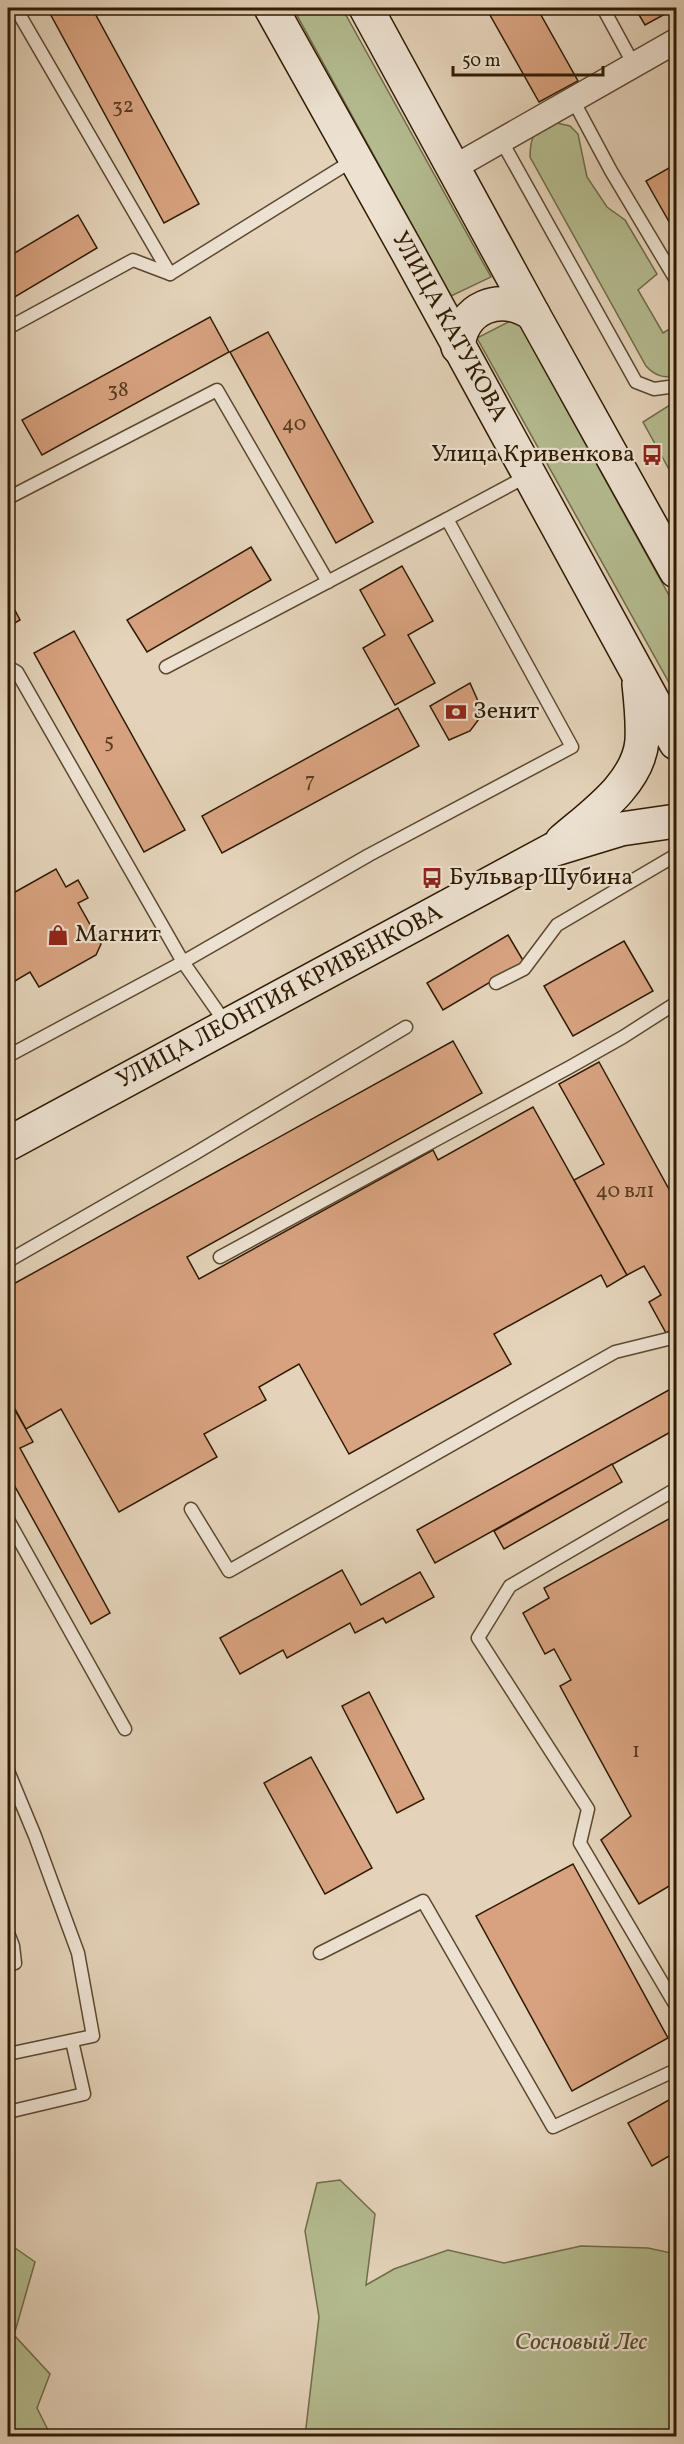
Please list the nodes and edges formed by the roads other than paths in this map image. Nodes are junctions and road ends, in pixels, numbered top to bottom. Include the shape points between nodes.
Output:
1 (271, 8) edge
2 (366, 8) edge
3 (603, 8) edge
4 (8, 9) edge
5 (676, 41) edge
6 (634, 65) junction
7 (573, 100) junction
8 (501, 140) junction
9 (356, 158) junction
10 (453, 168) junction
11 (170, 274) junction
12 (676, 280) edge
13 (533, 314) junction
14 (8, 328) edge
15 (458, 347) junction
16 (676, 386) edge
17 (530, 475) junction
18 (8, 498) edge
19 (447, 519) junction
20 (676, 571) edge
21 (328, 582) junction
22 (8, 667) edge
23 (166, 667) dead end
24 (638, 672) junction
25 (676, 743) edge
26 (676, 821) edge
27 (552, 850) junction
28 (676, 855) edge
29 (183, 962) junction
30 (496, 983) dead end
31 (676, 1003) edge
32 (228, 1026) junction
33 (406, 1027) dead end
34 (8, 1056) edge
35 (8, 1144) edge
36 (220, 1257) dead end
37 (8, 1261) edge
38 (676, 1337) edge
39 (676, 1489) edge
40 (191, 1509) dead end
41 (8, 1520) edge
42 (125, 1729) dead end
43 (8, 1771) edge
44 (8, 1933) edge
45 (320, 1953) dead end
46 (8, 1965) edge
47 (676, 2006) edge
48 (72, 2041) junction
49 (8, 2054) edge
50 (676, 2070) edge
51 (8, 2112) edge

1 - 9 main road, УЛИЦА КАТУКОВА
2 - 10 main road
3 - 6 lane
4 - 11 lane via 19,14
5 - 6 street
6 - 7 street
7 - 8 street
7 - 12 lane
8 - 10 street
8 - 16 lane via 636,382 654,389
9 - 11 lane
9 - 15 main road, УЛИЦА КАТУКОВА
10 - 13 main road
11 - 14 lane via 133,260
13 - 15 main road via 508,304 490,304 475,312 464,325
13 - 20 main road
15 - 17 main road, УЛИЦА КАТУКОВА
17 - 19 lane
17 - 24 main road, УЛИЦА КАТУКОВА
18 - 21 lane via 217,390
19 - 21 lane
19 - 29 lane via 572,747 369,855
21 - 23 lane
22 - 29 lane via 17,672
24 - 25 main road, УЛИЦА КАТУКОВА
24 - 27 main road via 642,742 632,772 608,802
26 - 27 main road via 621,828
27 - 32 main road, УЛИЦА ЛЕОНТИЯ КРИВЕНКОВА
28 - 30 lane via 558,925 524,969
29 - 32 lane
29 - 34 lane
31 - 36 lane via 588,1057
32 - 35 main road, УЛИЦА ЛЕОНТИЯ КРИВЕНКОВА
33 - 37 lane
38 - 40 lane via 615,1352 228,1571
39 - 47 lane via 510,1586 478,1638 588,1809 580,1843
41 - 42 lane
43 - 48 lane via 78,1953 93,2036
44 - 46 lane via 15,1963
45 - 50 lane via 423,1901 553,2127
48 - 49 lane
48 - 51 lane via 84,2094

